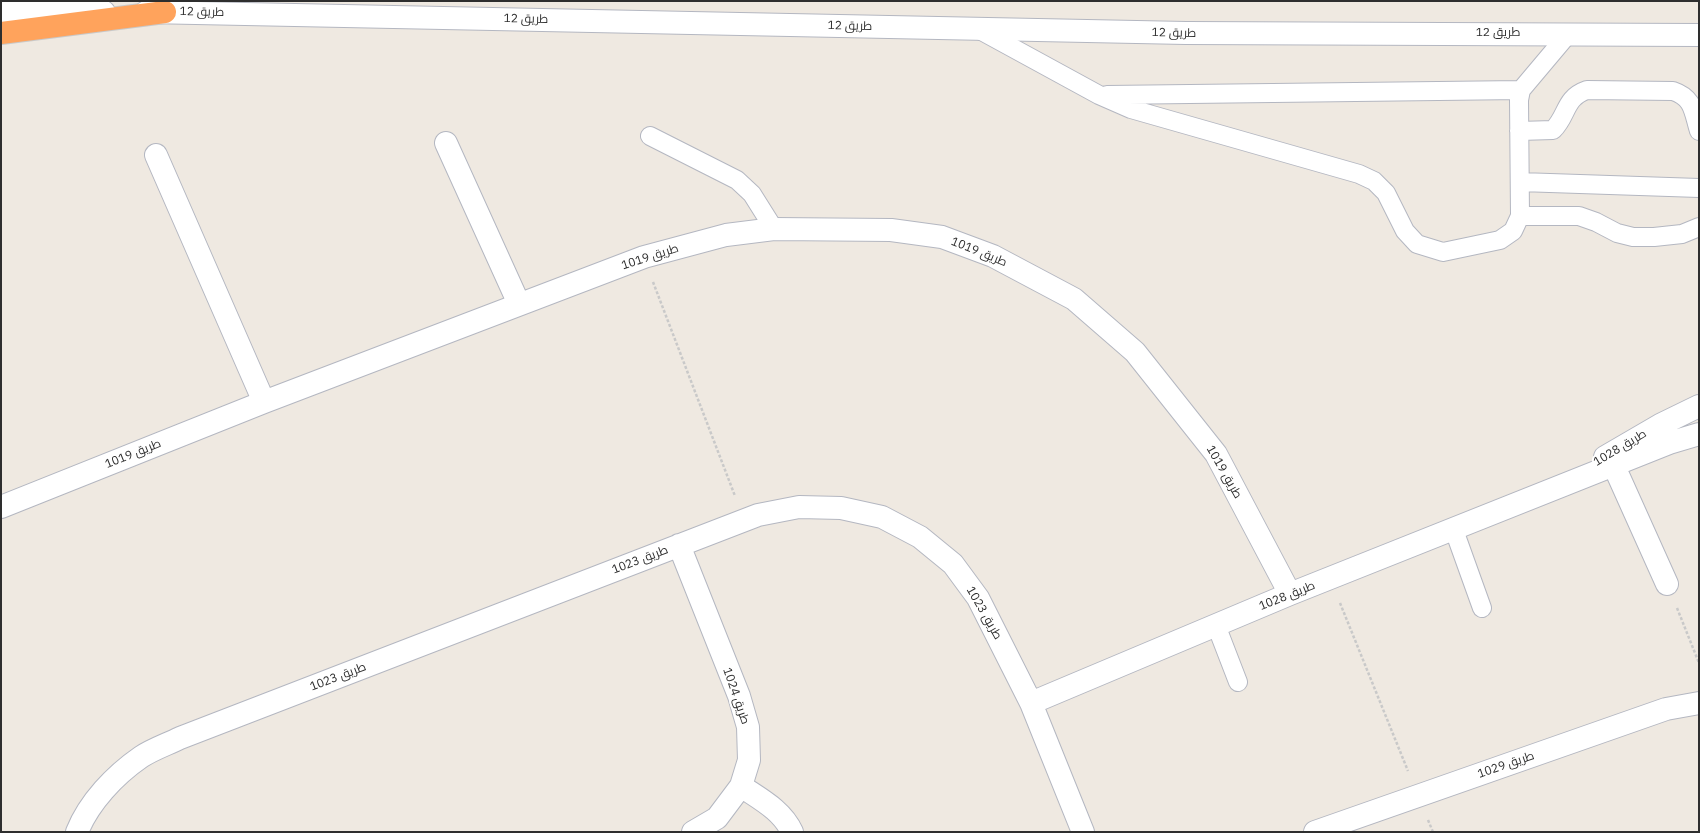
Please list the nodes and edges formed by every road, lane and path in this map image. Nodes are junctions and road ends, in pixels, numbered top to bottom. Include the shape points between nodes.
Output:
1 (165, 12) junction
2 (1, 13) edge
3 (977, 29) junction
4 (1, 33) edge
5 (1570, 33) junction
6 (1699, 34) edge
7 (1521, 90) junction
8 (1098, 95) junction
9 (1519, 131) junction
10 (1699, 132) edge
11 (650, 136) dead end
12 (446, 143) dead end
13 (156, 155) dead end
14 (1520, 182) junction
15 (1699, 188) edge
16 (1520, 216) junction
17 (1699, 227) edge
18 (774, 229) junction
19 (644, 257) junction
20 (520, 304) junction
21 (264, 402) junction
22 (1699, 406) edge
23 (1699, 434) edge
24 (1614, 466) junction
25 (1544, 494) junction
26 (1, 506) edge
27 (745, 520) junction
28 (1454, 530) junction
29 (679, 545) junction
30 (1331, 578) junction
31 (1667, 584) joint
32 (1290, 594) junction
33 (1482, 608) dead end
34 (1216, 625) junction
35 (1699, 663) edge
36 (1238, 682) dead end
37 (1032, 703) junction
38 (1699, 704) edge
39 (1403, 758) dead end
40 (741, 786) junction
41 (77, 832) edge
42 (693, 832) edge
43 (792, 832) edge
44 (1083, 832) edge
45 (1315, 832) edge

1 - 2 street, طريق 12
1 - 3 street, طريق 12
1 - 4 highway
3 - 5 street, طريق 12 via 1186,33
3 - 8 lane
5 - 6 street, طريق 12
5 - 7 lane
7 - 8 lane
7 - 9 lane
8 - 16 lane via 1131,109 1359,174 1374,181 1386,193 1405,230 1417,244 1443,252 1500,240 1513,230
9 - 10 lane via 1553,130 1560,123 1571,99 1579,92 1587,90 1673,91 1682,94 1690,102
9 - 14 lane
11 - 18 lane via 737,180 752,194
12 - 20 street
13 - 21 street
14 - 15 lane
14 - 16 lane
16 - 17 lane via 1579,216 1617,233 1633,237 1682,234
18 - 19 street, طريق 1019 via 726,235
18 - 32 street, طريق 1019 via 891,230 942,237 993,256 1074,299 1134,352 1216,454
19 - 20 street, طريق 1019
19 - 27 path
20 - 21 street, طريق 1019
21 - 26 street, طريق 1019
22 - 25 street, طريق 1028 via 1660,425
23 - 24 street, طريق 1028 via 1669,443
24 - 25 street, طريق 1028
24 - 31 street
25 - 28 street, طريق 1028
27 - 29 street, طريق 1023
27 - 37 street, طريق 1023 via 799,507 841,508 882,518 920,537 953,564 978,598
28 - 30 street, طريق 1028
28 - 33 lane
29 - 40 street, طريق 1024 via 739,696 748,727 749,760
29 - 41 street, طريق 1023 via 180,738 142,757 108,785 82,820
30 - 32 street, طريق 1028
30 - 39 path
31 - 35 path
32 - 34 street, طريق 1028
34 - 36 lane
34 - 37 street, طريق 1028
37 - 44 street, طريق 1023
38 - 45 street, طريق 1029 via 1666,709
40 - 42 street, طريق 1024 via 717,818
40 - 43 street via 779,813 787,821

